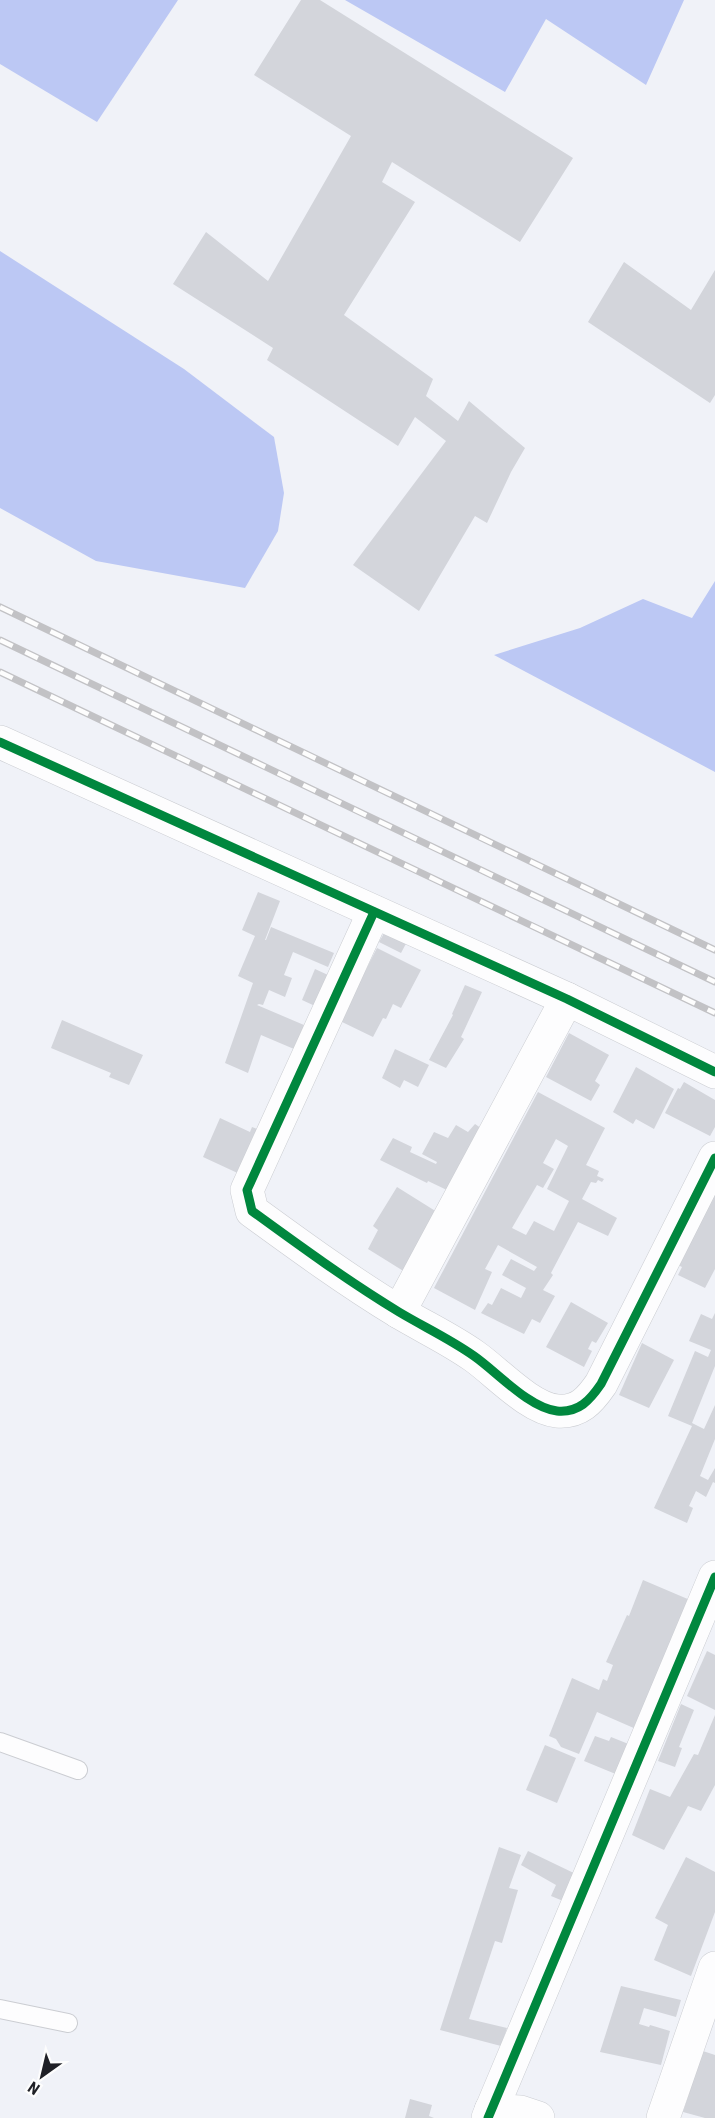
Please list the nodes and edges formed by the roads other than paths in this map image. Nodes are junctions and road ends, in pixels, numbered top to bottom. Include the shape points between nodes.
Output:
1 (0, 742) edge
2 (374, 912) junction
3 (567, 999) junction
4 (715, 1072) edge
5 (715, 1158) edge
6 (399, 1312) junction
7 (715, 1577) edge
8 (0, 1742) edge
9 (78, 1770) dead end
10 (715, 1968) edge
11 (0, 2008) edge
12 (68, 2023) dead end
13 (490, 2114) edge
14 (538, 2118) edge
15 (663, 2118) edge

1 - 2 street
2 - 3 street
2 - 6 street via 247,1190 252,1211
3 - 4 street
3 - 6 street
5 - 6 street via 601,1384 589,1402 574,1410 556,1411 537,1403 475,1357
7 - 13 street
8 - 9 lane
10 - 15 street
11 - 12 lane
13 - 14 street via 520,2112

